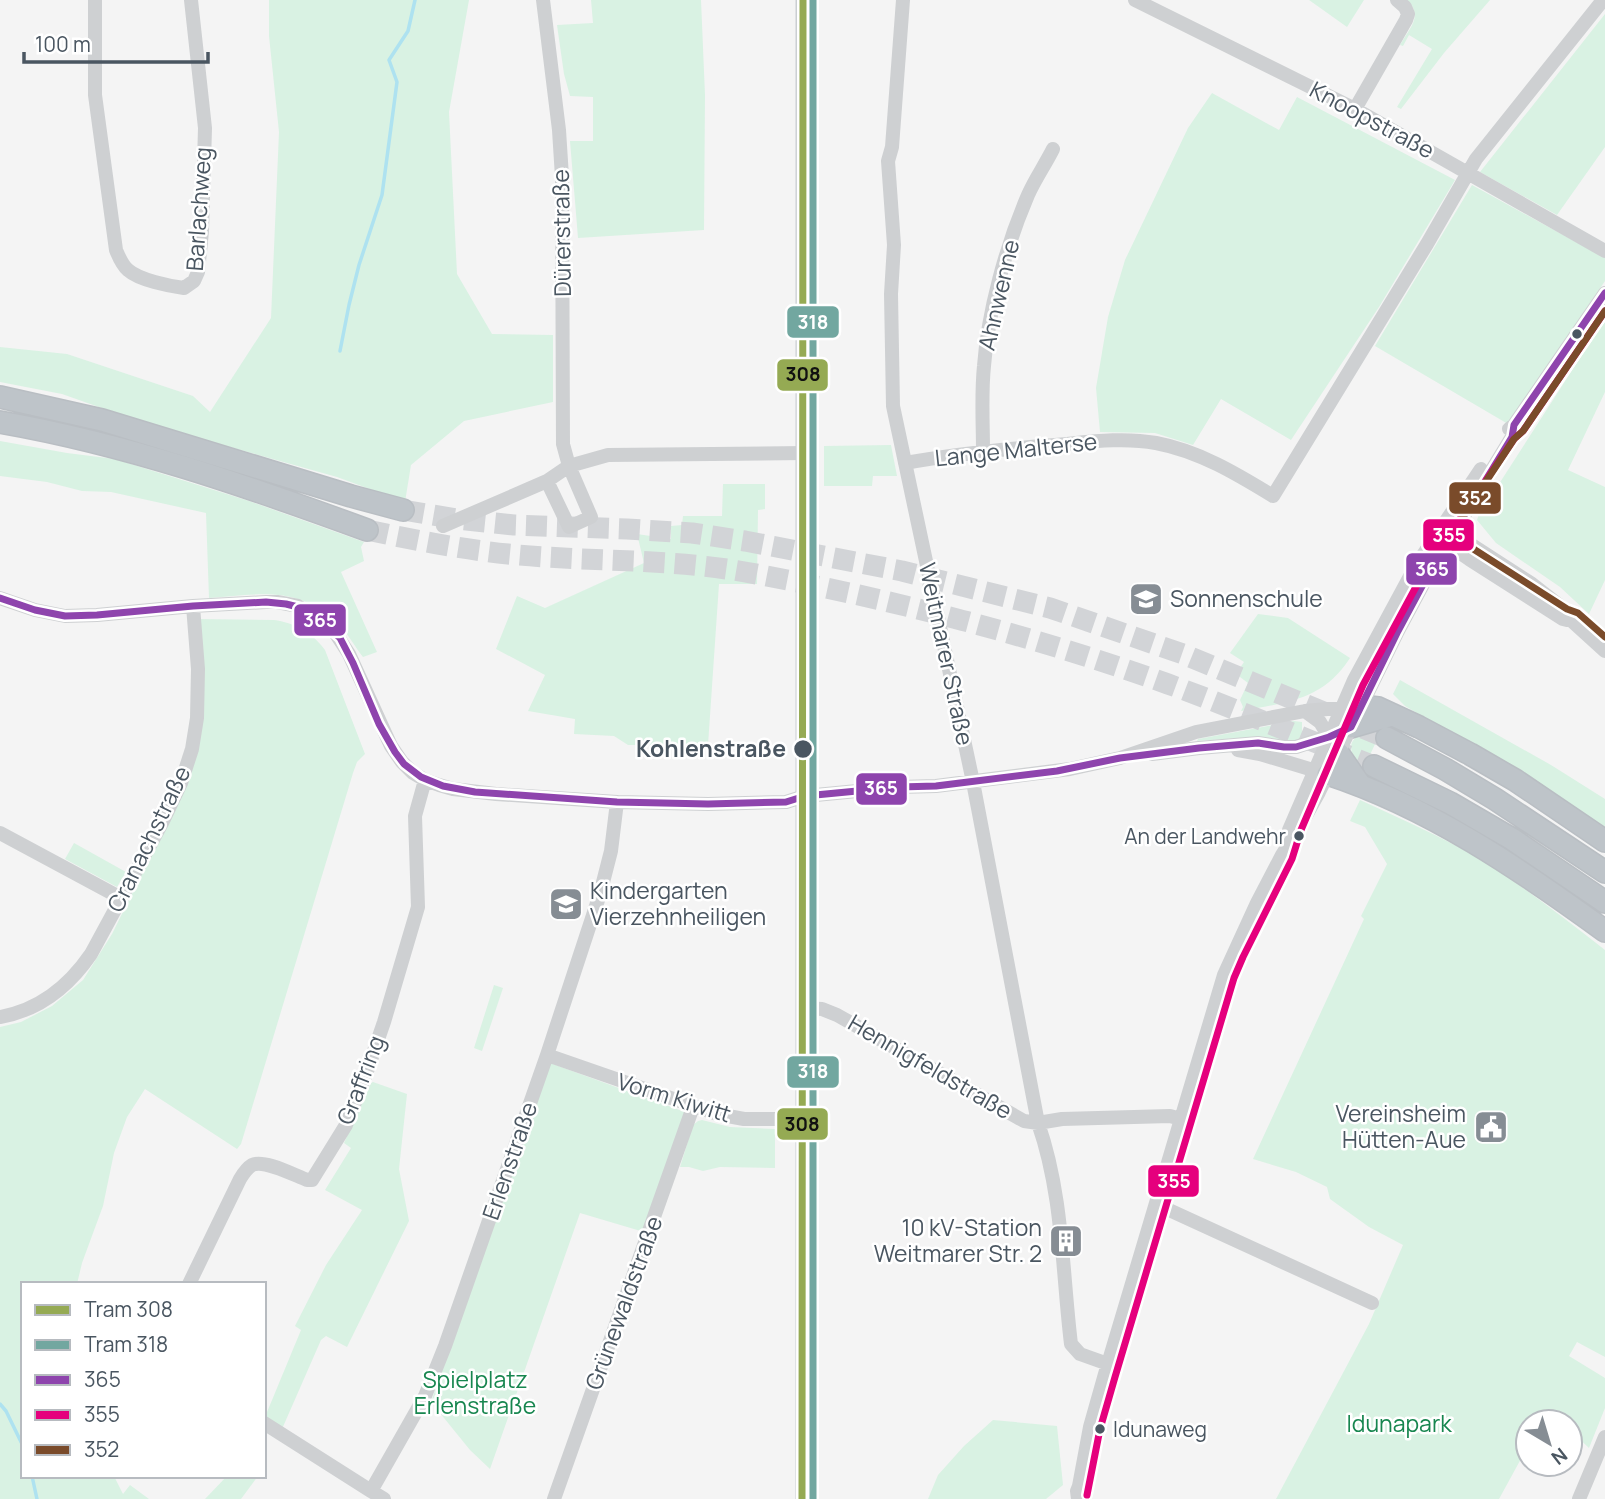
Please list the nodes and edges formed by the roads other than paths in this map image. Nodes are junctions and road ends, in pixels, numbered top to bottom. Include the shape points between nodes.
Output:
1 (95, 0) edge
2 (191, 0) edge
3 (543, 0) edge
4 (805, 0) edge
5 (903, 0) edge
6 (1135, 0) edge
7 (1396, 0) edge
8 (1602, 0) edge
9 (1355, 108) junction
10 (1053, 149) dead end
11 (1468, 173) junction
12 (1605, 251) edge
13 (1605, 293) edge
14 (0, 397) edge
15 (0, 422) edge
16 (983, 451) junction
17 (806, 453) junction
18 (905, 463) junction
19 (569, 466) junction
20 (547, 481) junction
21 (403, 510) tunnel mouth
22 (443, 526) dead end
23 (367, 530) tunnel mouth
24 (1446, 537) junction
25 (0, 598) edge
26 (192, 606) junction
27 (1605, 651) edge
28 (1352, 706) junction
29 (1305, 711) junction
30 (1392, 715) junction
31 (1351, 727) junction
32 (1387, 738) tunnel mouth
33 (1334, 745) junction
34 (1209, 747) junction
35 (1119, 758) junction
36 (1374, 766) tunnel mouth
37 (1321, 772) junction
38 (425, 780) junction
39 (973, 782) junction
40 (1360, 785) junction
41 (805, 796) junction
42 (617, 802) junction
43 (0, 832) edge
44 (1605, 841) edge
45 (1605, 872) edge
46 (121, 898) junction
47 (1605, 902) edge
48 (1605, 931) edge
49 (805, 1008) junction
50 (0, 1017) edge
51 (547, 1055) junction
52 (693, 1107) junction
53 (805, 1119) junction
54 (1181, 1119) junction
55 (1038, 1122) junction
56 (1156, 1204) junction
57 (190, 1282) edge
58 (1372, 1303) dead end
59 (1108, 1364) junction
60 (266, 1424) edge
61 (1605, 1437) edge
62 (371, 1491) junction
63 (1074, 1496) edge
64 (384, 1499) edge
65 (554, 1499) edge
66 (805, 1499) edge
67 (1579, 1499) edge

1 - 2 street, Barlachweg via 95,95 116,250 132,273 184,288 198,272 205,128
3 - 19 street, Dürerstraße via 559,130 563,444
4 - 17 main road
5 - 18 street, Weitmarer Straße via 888,161 894,245 893,406
6 - 9 street, Knoopstraße
7 - 9 street via 1408,13 1406,20
8 - 11 street, Lange Malterse
9 - 11 street, Knoopstraße
10 - 16 street, Ahnwenne via 1017,222 996,292 984,364
11 - 12 street, Knoopstraße
11 - 16 street, Lange Malterse via 1273,496 1224,468 1155,443 1098,441
13 - 24 street via 1506,432
14 - 21 highway via 103,420
15 - 23 highway via 56,431 187,467
16 - 18 street, Lange Malterse
17 - 19 street via 608,455
17 - 41 main road
18 - 39 street, Weitmarer Straße
19 - 20 street
19 - 20 street, Dürerstraße via 591,517 569,527
20 - 22 street
24 - 27 street via 1532,584 1569,613
24 - 28 street via 1398,631
25 - 26 street via 65,616
26 - 38 street via 277,602 298,606 324,623 345,646 391,747
26 - 46 street, Cranachstraße via 198,669 192,749 162,823
28 - 29 street
28 - 30 highway via 1378,708
28 - 31 street
28 - 33 street
29 - 33 street via 1320,722
29 - 35 street via 1196,732
30 - 31 highway
30 - 44 highway via 1504,774
31 - 33 street
32 - 45 highway via 1495,799
33 - 34 street
33 - 37 street
33 - 40 highway
34 - 35 street
34 - 37 street via 1260,754
35 - 39 street
36 - 47 highway via 1451,803
37 - 40 highway
37 - 54 street via 1298,830 1224,975
38 - 42 street via 464,790
38 - 57 street, Graffring via 415,816 418,907 374,1052 346,1125 312,1180 269,1165 249,1167
39 - 41 street
39 - 55 street, Weitmarer Straße
40 - 48 highway via 1493,854
41 - 42 street via 786,802
41 - 49 main road
42 - 51 street, Erlenstraße via 600,894
43 - 46 street
46 - 50 street, Cranachstraße via 91,954 71,980 38,1004
49 - 53 main road
49 - 55 street, Hennigfeldstraße via 837,1015 1024,1121
51 - 52 street, Vorm Kiwitt
51 - 62 street, Erlenstraße via 425,1396
52 - 53 street, Vorm Kiwitt via 744,1119
52 - 65 street, Grünewaldstraße
53 - 66 main road
54 - 55 street, Hennigfeldstraße
54 - 56 street
55 - 59 street, Weitmarer Straße via 1057,1198 1071,1344 1080,1354
56 - 58 street
56 - 59 street
59 - 63 street
60 - 62 street
61 - 67 street
62 - 64 street

